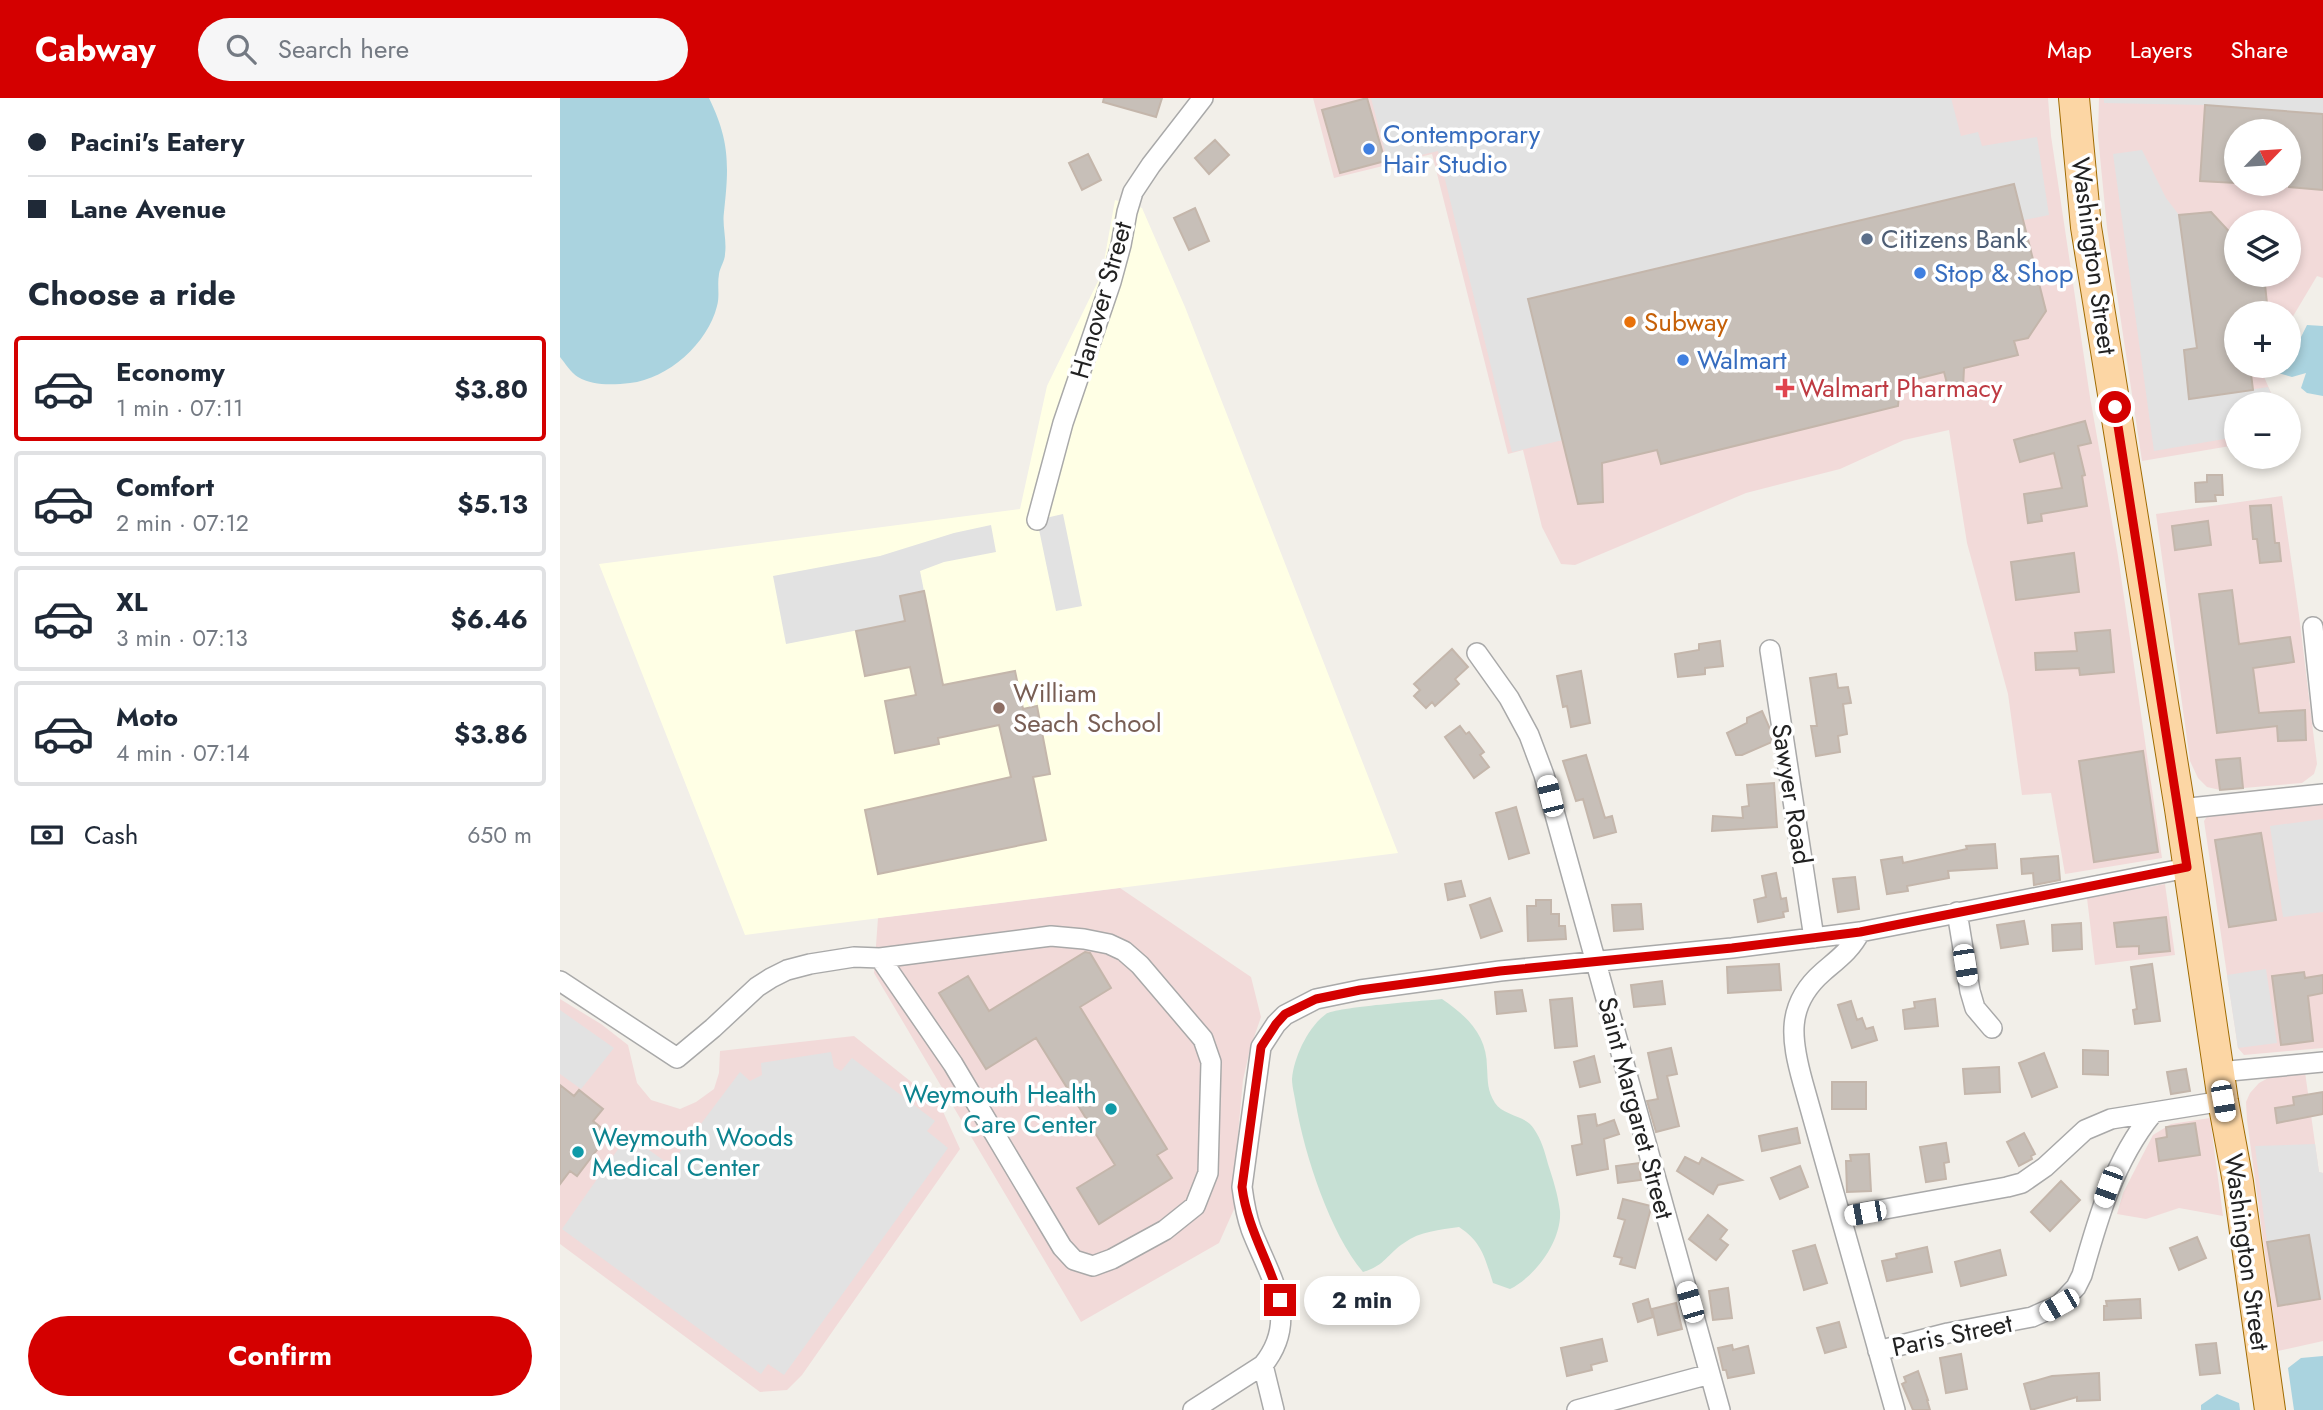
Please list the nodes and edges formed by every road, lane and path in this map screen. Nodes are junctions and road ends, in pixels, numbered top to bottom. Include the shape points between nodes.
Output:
1 (1203, 98) edge
2 (2074, 98) edge
3 (1037, 520) dead end
4 (2313, 627) dead end
5 (1770, 650) dead end
6 (1477, 653) dead end
7 (2323, 721) edge
8 (2323, 794) edge
9 (2180, 809) junction
10 (2187, 867) junction
11 (1957, 912) junction
12 (1860, 932) junction
13 (1814, 938) junction
14 (880, 958) junction
15 (1595, 963) junction
16 (560, 981) edge
17 (1992, 1028) dead end
18 (2323, 1062) edge
19 (2219, 1072) junction
20 (2223, 1101) junction
21 (2152, 1114) junction
22 (1841, 1217) junction
23 (1878, 1350) junction
24 (1263, 1365) junction
25 (1710, 1374) junction
26 (1193, 1410) edge
27 (1273, 1410) edge
28 (1577, 1410) edge
29 (1720, 1410) edge
30 (1895, 1410) edge
31 (2270, 1410) edge

1 - 3 street, Hanover Street via 1133,192 1111,282 1063,423
2 - 9 main road, Washington Street via 2086,227
4 - 7 street
5 - 13 street, Sawyer Road
6 - 15 street, Saint Margaret Street via 1510,698 1533,745
8 - 9 street
9 - 10 main road, Washington Street
10 - 11 street
10 - 19 main road, Washington Street
11 - 12 street
11 - 17 street via 1970,991 1975,1007
12 - 13 street
12 - 22 street via 1846,954 1806,990 1793,1026 1795,1053
13 - 15 street
14 - 14 street via 1051,936 1084,939 1124,951 1194,1027 1211,1062 1208,1173 1195,1206 1165,1230 1112,1259 1093,1266 1074,1260 953,1064
14 - 16 street via 810,964 771,978 677,1058
15 - 24 street via 1351,992 1298,1006 1276,1024 1261,1047 1242,1187 1251,1229 1280,1300 1280,1333
15 - 25 street, Saint Margaret Street
18 - 19 street
19 - 20 main road, Washington Street
20 - 21 street
20 - 31 main road, Washington Street
21 - 22 street via 2096,1124 2034,1176 2007,1188
21 - 23 street, Paris Street via 2108,1187 2082,1275 2059,1305 2032,1317
22 - 23 street
23 - 30 street
24 - 26 street
24 - 27 street
25 - 28 street
25 - 29 street, Saint Margaret Street

